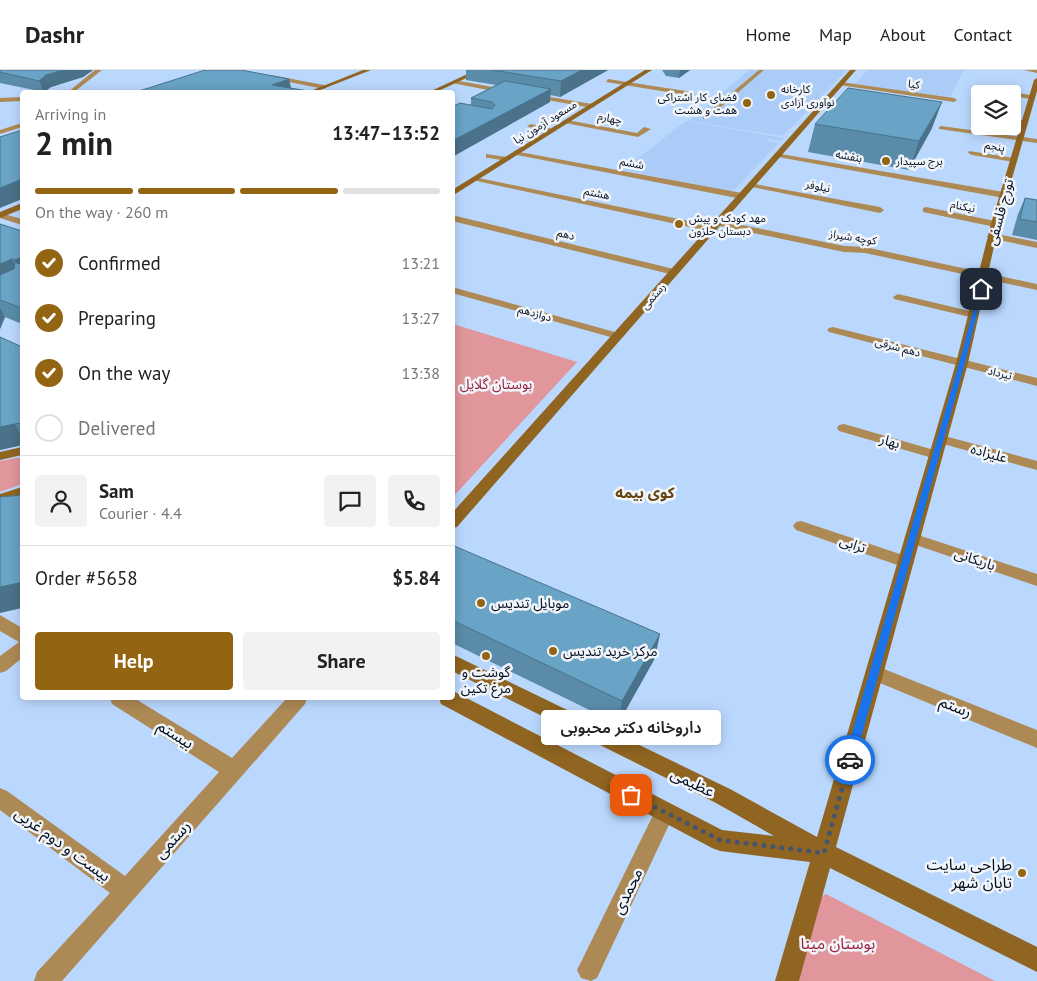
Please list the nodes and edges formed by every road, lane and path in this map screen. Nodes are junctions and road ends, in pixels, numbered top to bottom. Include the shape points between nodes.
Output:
1 (99, 70) edge
2 (368, 70) edge
3 (481, 70) edge
4 (649, 70) edge
5 (762, 70) edge
6 (853, 70) edge
7 (1027, 70) edge
8 (1037, 71) edge
9 (261, 76) edge
10 (608, 81) dead end
11 (454, 82) junction
12 (628, 84) junction
13 (841, 84) junction
14 (324, 87) junction
15 (73, 90) edge
16 (316, 90) edge
17 (436, 90) edge
18 (1034, 90) edge
19 (1021, 92) edge
20 (519, 93) edge
21 (0, 94) edge
22 (692, 94) dead end
23 (528, 95) edge
24 (20, 99) edge
25 (20, 99) edge
26 (0, 100) edge
27 (954, 100) dead end
28 (592, 106) junction
29 (705, 118) dead end
30 (1026, 119) edge
31 (567, 122) junction
32 (20, 126) edge
33 (531, 126) dead end
34 (941, 128) dead end
35 (647, 129) dead end
36 (553, 130) junction
37 (0, 132) edge
38 (1021, 140) junction
39 (1037, 141) edge
40 (517, 153) junction
41 (972, 153) dead end
42 (778, 155) junction
43 (489, 156) dead end
44 (507, 160) junction
45 (1014, 160) junction
46 (477, 179) junction
47 (752, 185) junction
48 (455, 192) edge
49 (1004, 195) junction
50 (742, 196) junction
51 (20, 207) edge
52 (880, 210) dead end
53 (926, 210) dead end
54 (0, 215) edge
55 (455, 219) edge
56 (20, 221) edge
57 (715, 226) junction
58 (994, 230) junction
59 (1037, 245) edge
60 (674, 272) junction
61 (984, 276) junction
62 (1037, 287) edge
63 (455, 291) edge
64 (898, 297) dead end
65 (974, 315) junction
66 (833, 330) dead end
67 (618, 336) junction
68 (962, 363) junction
69 (1037, 382) edge
70 (844, 428) dead end
71 (941, 439) junction
72 (20, 451) edge
73 (936, 455) junction
74 (0, 456) edge
75 (1037, 466) edge
76 (20, 493) edge
77 (0, 499) edge
78 (455, 520) edge
79 (800, 526) dead end
80 (912, 538) junction
81 (906, 562) junction
82 (1037, 580) edge
83 (0, 622) edge
84 (20, 635) edge
85 (20, 650) edge
86 (455, 663) edge
87 (0, 666) edge
88 (874, 673) junction
89 (122, 700) edge
90 (296, 700) edge
91 (452, 700) edge
92 (1037, 739) edge
93 (234, 770) junction
94 (0, 798) edge
95 (665, 812) junction
96 (824, 853) junction
97 (126, 891) junction
98 (1037, 960) edge
99 (589, 970) dead end
100 (46, 981) edge
101 (787, 981) edge

1 - 15 street
2 - 14 street
3 - 11 street
4 - 12 street, مسعود آزمون نیا
5 - 29 lane
6 - 13 street, رستمی
7 - 8 street
9 - 14 street
10 - 12 street
11 - 17 street
11 - 20 street
12 - 22 street
12 - 28 street, مسعود آزمون نیا
13 - 27 street, کیا
13 - 42 street, رستمی
14 - 16 street
18 - 19 street
18 - 30 street, تورج فلسفی
21 - 24 street
23 - 28 street
25 - 26 street
28 - 31 street, مسعود آزمون نیا
30 - 38 street, تورج فلسفی
31 - 35 street, چهارم via 638,135
31 - 36 street, مسعود آزمون نیا
32 - 37 street
33 - 36 street
34 - 38 street
36 - 40 street, مسعود آزمون نیا
38 - 39 street
38 - 45 street, تورج فلسفی
40 - 44 street, مسعود آزمون نیا
40 - 50 street, ششم
41 - 45 street, پنجم
42 - 47 street, رستمی
42 - 49 street, بنفشه
43 - 44 street
44 - 46 street, مسعود آزمون نیا
45 - 49 street, تورج فلسفی
46 - 48 street, مسعود آزمون نیا
46 - 57 street, هشتم
47 - 50 street, رستمی
47 - 52 street, نیلوفر
49 - 58 street, تورج فلسفی
50 - 57 street, رستمی
51 - 54 street
53 - 58 street, نیکنام
54 - 56 street
55 - 60 street, دهم
57 - 60 street, رستمی
57 - 61 street, کوچه شیراز via 865,250
58 - 59 street, نیکنام
58 - 61 street, تورج فلسفی
60 - 67 street, رستمی
61 - 62 street, کوچه شیراز
61 - 65 street, تورج فلسفی
63 - 67 street, دوازدهم
64 - 65 street
65 - 68 street, تورج فلسفی
66 - 68 street, دهم شرقی
67 - 78 street, رستمی
68 - 69 street, تیرداد
68 - 71 street, تورج فلسفی
70 - 73 street, بهار
71 - 73 street, تورج فلسفی
71 - 75 street, علیزاده
72 - 74 street
73 - 80 street, تورج فلسفی
76 - 77 street
79 - 81 street, ترابی
80 - 81 street, تورج فلسفی
80 - 82 street, باریکانی
81 - 88 street, تورج فلسفی
83 - 84 street
85 - 87 street
86 - 96 street, عظیمی via 723,796
88 - 92 street, رستم
88 - 96 street, تورج فلسفی
89 - 93 street, بیستم
90 - 93 street, رستمی
91 - 95 street, عظیمی
93 - 97 street, رستمی
94 - 97 street, بیست و دوم غربی
95 - 96 street, عظیمی via 720,840
95 - 99 street, محمدی
96 - 98 street, عظیمی
96 - 101 street, تورج فلسفی
97 - 100 street, رستمی

